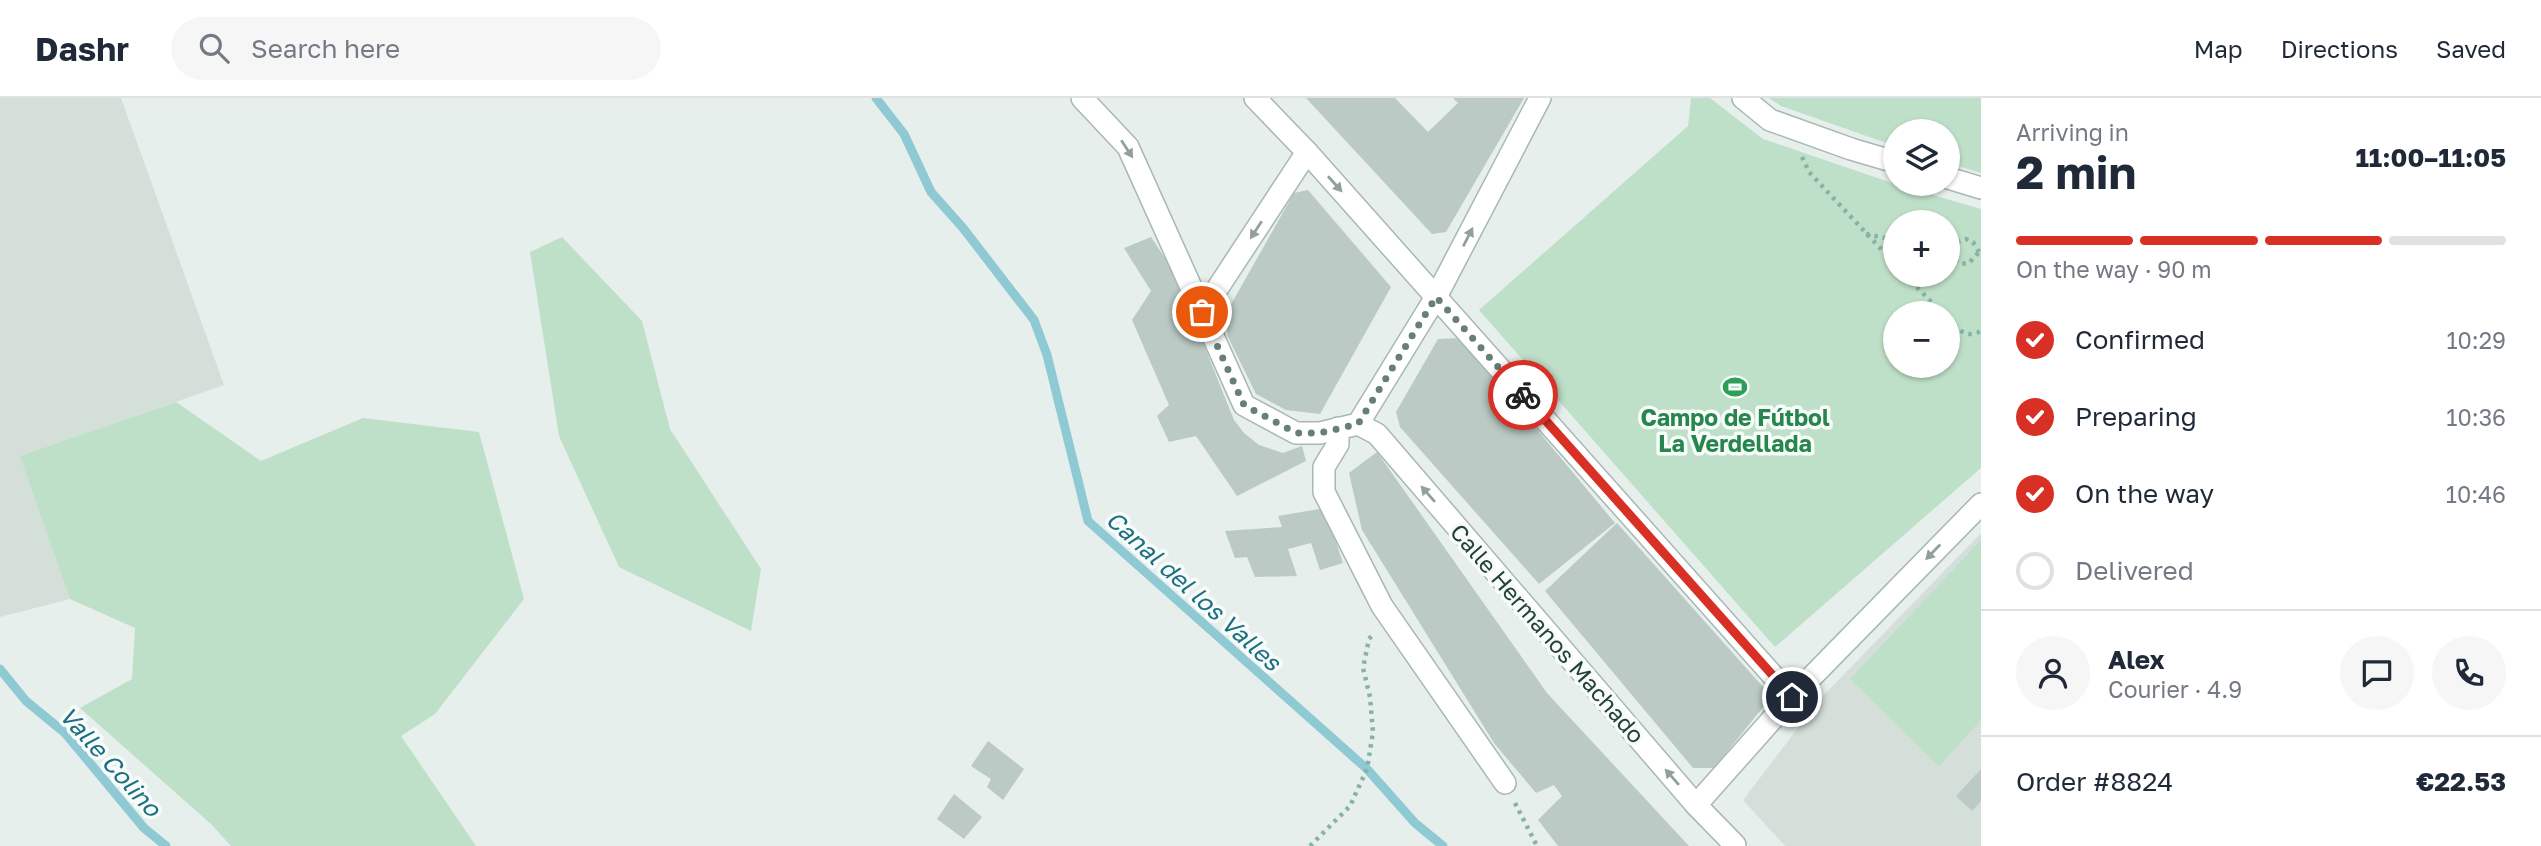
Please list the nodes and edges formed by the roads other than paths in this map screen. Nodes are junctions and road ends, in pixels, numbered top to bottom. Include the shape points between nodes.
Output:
1 (1082, 98) edge
2 (1255, 98) edge
3 (1540, 98) edge
4 (1743, 98) edge
5 (1307, 152) junction
6 (1883, 158) edge
7 (1960, 182) edge
8 (1981, 188) edge
9 (1436, 297) junction
10 (1202, 312) junction
11 (1348, 426) junction
12 (1981, 504) edge
13 (1792, 697) junction
14 (1505, 783) road end
15 (1696, 805) junction
16 (1735, 845) edge

1 -> 10 street via 1128,148
2 - 5 street
9 -> 3 street
4 - 6 street via 1770,120
5 -> 9 street
5 -> 10 street
7 - 8 street
9 - 11 street
9 - 13 street
10 - 11 street via 1244,405 1296,433
11 - 14 street via 1324,467 1324,492 1389,617
15 -> 11 street, Calle Hermanos Machado via 1377,435
12 -> 13 street
13 - 15 street
15 - 16 street, Calle Hermanos Machado

